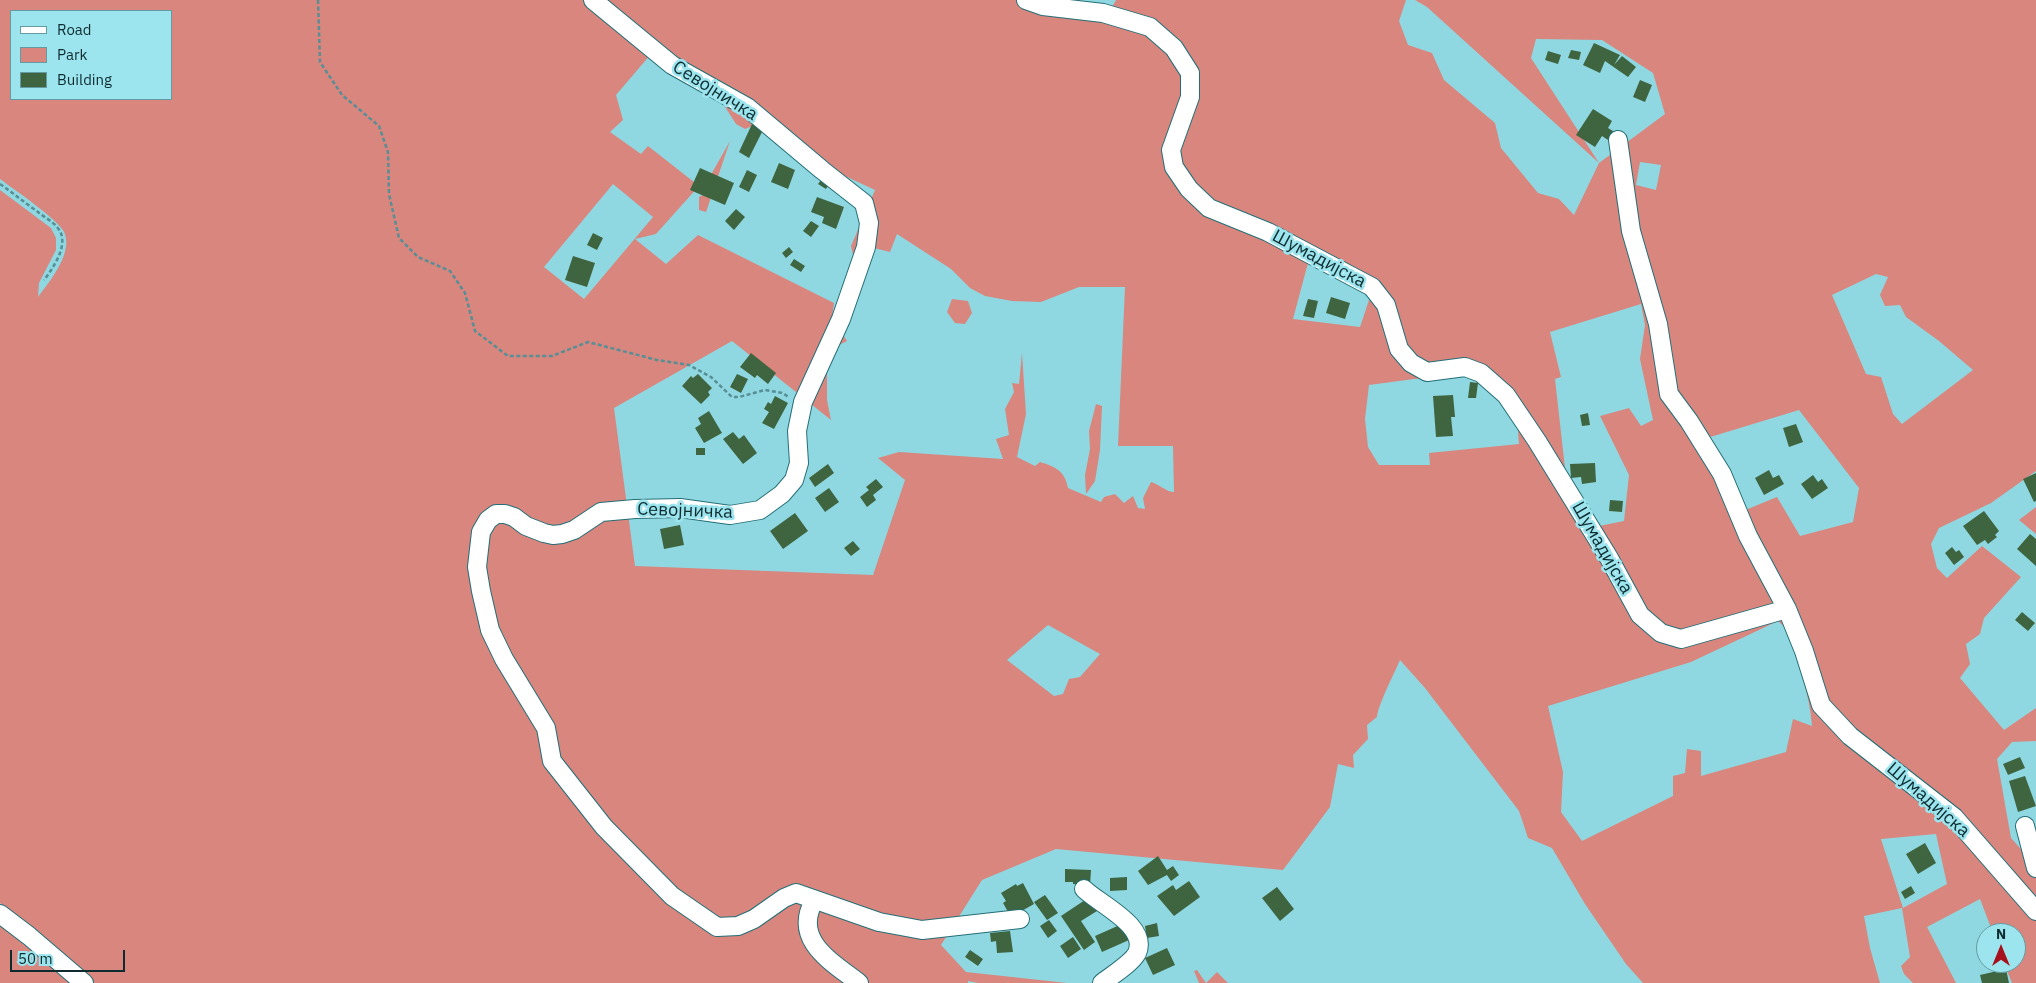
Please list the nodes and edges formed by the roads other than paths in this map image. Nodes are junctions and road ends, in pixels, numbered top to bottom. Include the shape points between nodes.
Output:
1 (593, 0) edge
2 (1026, 0) edge
3 (1618, 140) dead end
4 (1787, 609) junction
5 (2025, 826) dead end
6 (2036, 868) edge
7 (1084, 889) dead end
8 (814, 901) junction
9 (2036, 911) edge
10 (0, 914) edge
11 (1020, 919) dead end
12 (84, 983) edge
13 (859, 983) edge
14 (1102, 983) edge

1 - 8 street, Севојничка via 672,65 746,107 864,203 869,223 866,248 840,319 803,402 797,431 799,463 794,480 782,494 760,510 730,515 680,508 601,512 574,530 553,535 526,526 514,517 496,514 481,532 477,567 490,630 546,728 552,761 604,827 672,896 717,927 738,926 796,893
2 - 4 street, Шумадијска via 1043,6 1103,14 1150,27 1174,48 1190,73 1190,97 1172,150 1174,167 1190,188 1209,208 1268,232 1372,287 1386,305 1400,349 1411,363 1427,372 1465,367 1482,373 1506,395 1610,558 1640,615 1661,633 1680,639
3 - 4 street, Шумадијска via 1631,230 1658,324 1669,394 1722,474 1748,536
4 - 9 street, Шумадијска via 1821,705 1850,736 1954,817
5 - 6 street
7 - 14 street via 1130,925 1138,940 1137,953
8 - 11 street via 879,922 922,930
8 - 13 street via 807,924 812,943
10 - 12 street

